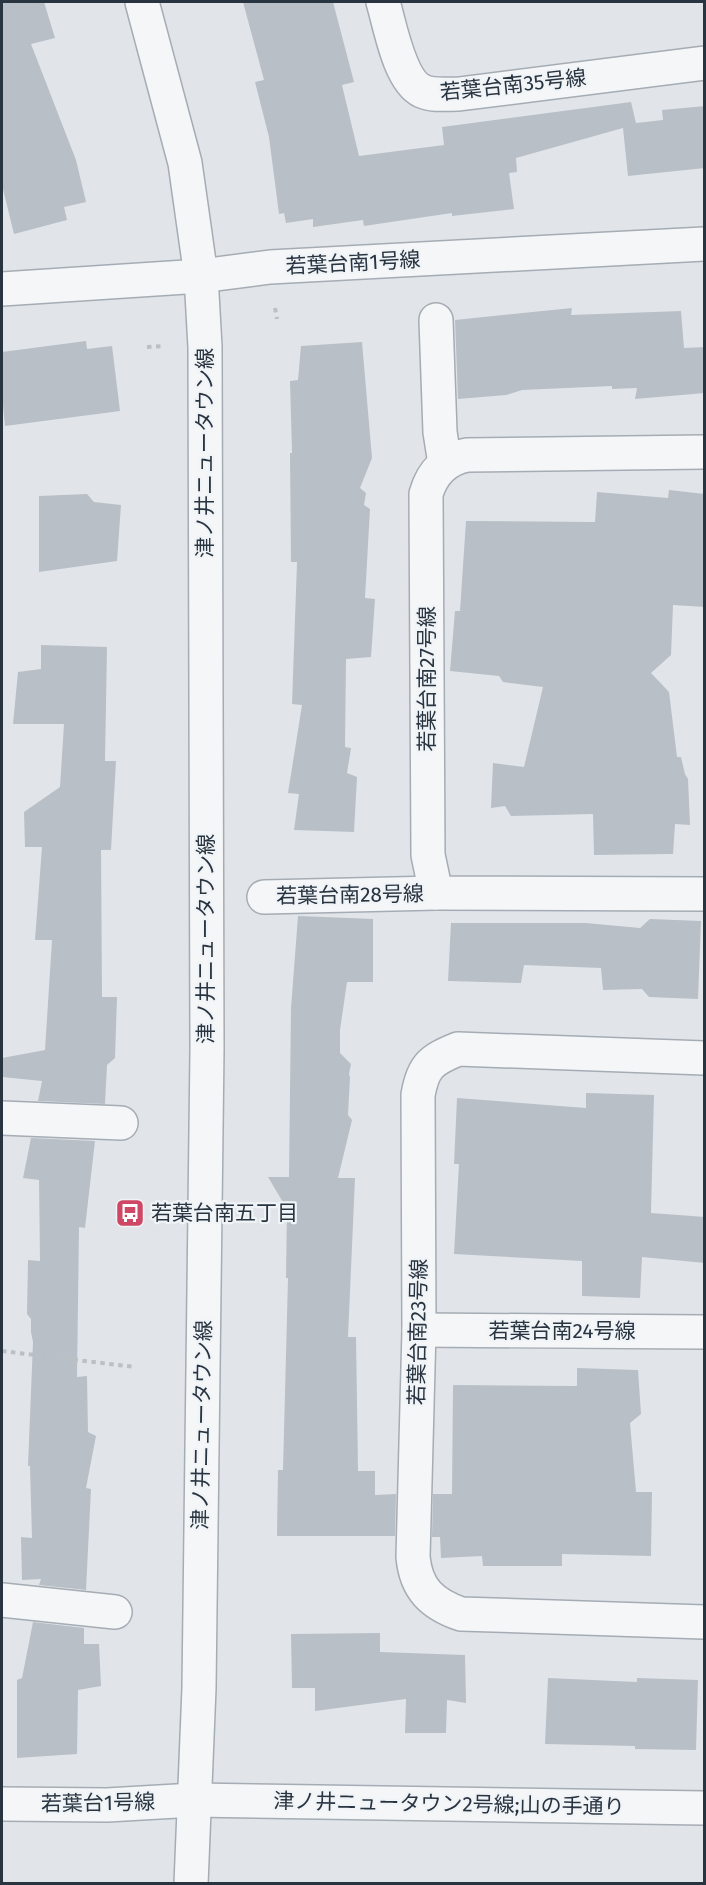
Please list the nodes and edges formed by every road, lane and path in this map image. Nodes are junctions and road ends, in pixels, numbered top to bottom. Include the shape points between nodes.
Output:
1 (142, 2) edge
2 (383, 2) edge
3 (705, 63) edge
4 (705, 244) edge
5 (201, 276) junction
6 (2, 289) edge
7 (435, 320) dead end
8 (165, 346) dead end
9 (147, 347) dead end
10 (705, 452) edge
11 (445, 464) junction
12 (436, 893) junction
13 (705, 894) edge
14 (264, 897) dead end
15 (705, 1058) edge
16 (2, 1119) edge
17 (121, 1123) dead end
18 (419, 1330) junction
19 (705, 1332) edge
20 (2, 1351) edge
21 (135, 1367) dead end
22 (2, 1600) edge
23 (115, 1612) dead end
24 (705, 1622) edge
25 (194, 1800) junction
26 (2, 1804) edge
27 (705, 1808) edge
28 (191, 1884) edge

1 - 5 street, 津ノ井ニュータウン線 via 185,163
2 - 3 street, 若葉台南35号線 via 401,64 414,86 423,92 459,94
4 - 5 street, 若葉台南1号線 via 270,267
5 - 6 street, 若葉台南1号線
5 - 25 street, 津ノ井ニュータウン線 via 205,347 207,1050 199,1688
7 - 11 street
8 - 9 path
10 - 11 street via 467,455
11 - 12 street, 若葉台南27号線 via 435,473 426,494 428,855
12 - 13 street
12 - 14 street, 若葉台南28号線
15 - 18 street, 若葉台南23号線 via 458,1049 430,1064 421,1077 418,1095
16 - 17 street
18 - 19 street, 若葉台南24号線
18 - 24 street, 若葉台南23号線 via 414,1557 419,1582 432,1600 461,1614
20 - 21 path
22 - 23 street
25 - 26 street, 若葉台1号線 via 107,1805
25 - 27 street, 津ノ井ニュータウン2号線;山の手通り
25 - 28 street, 津ノ井ニュータウン線

